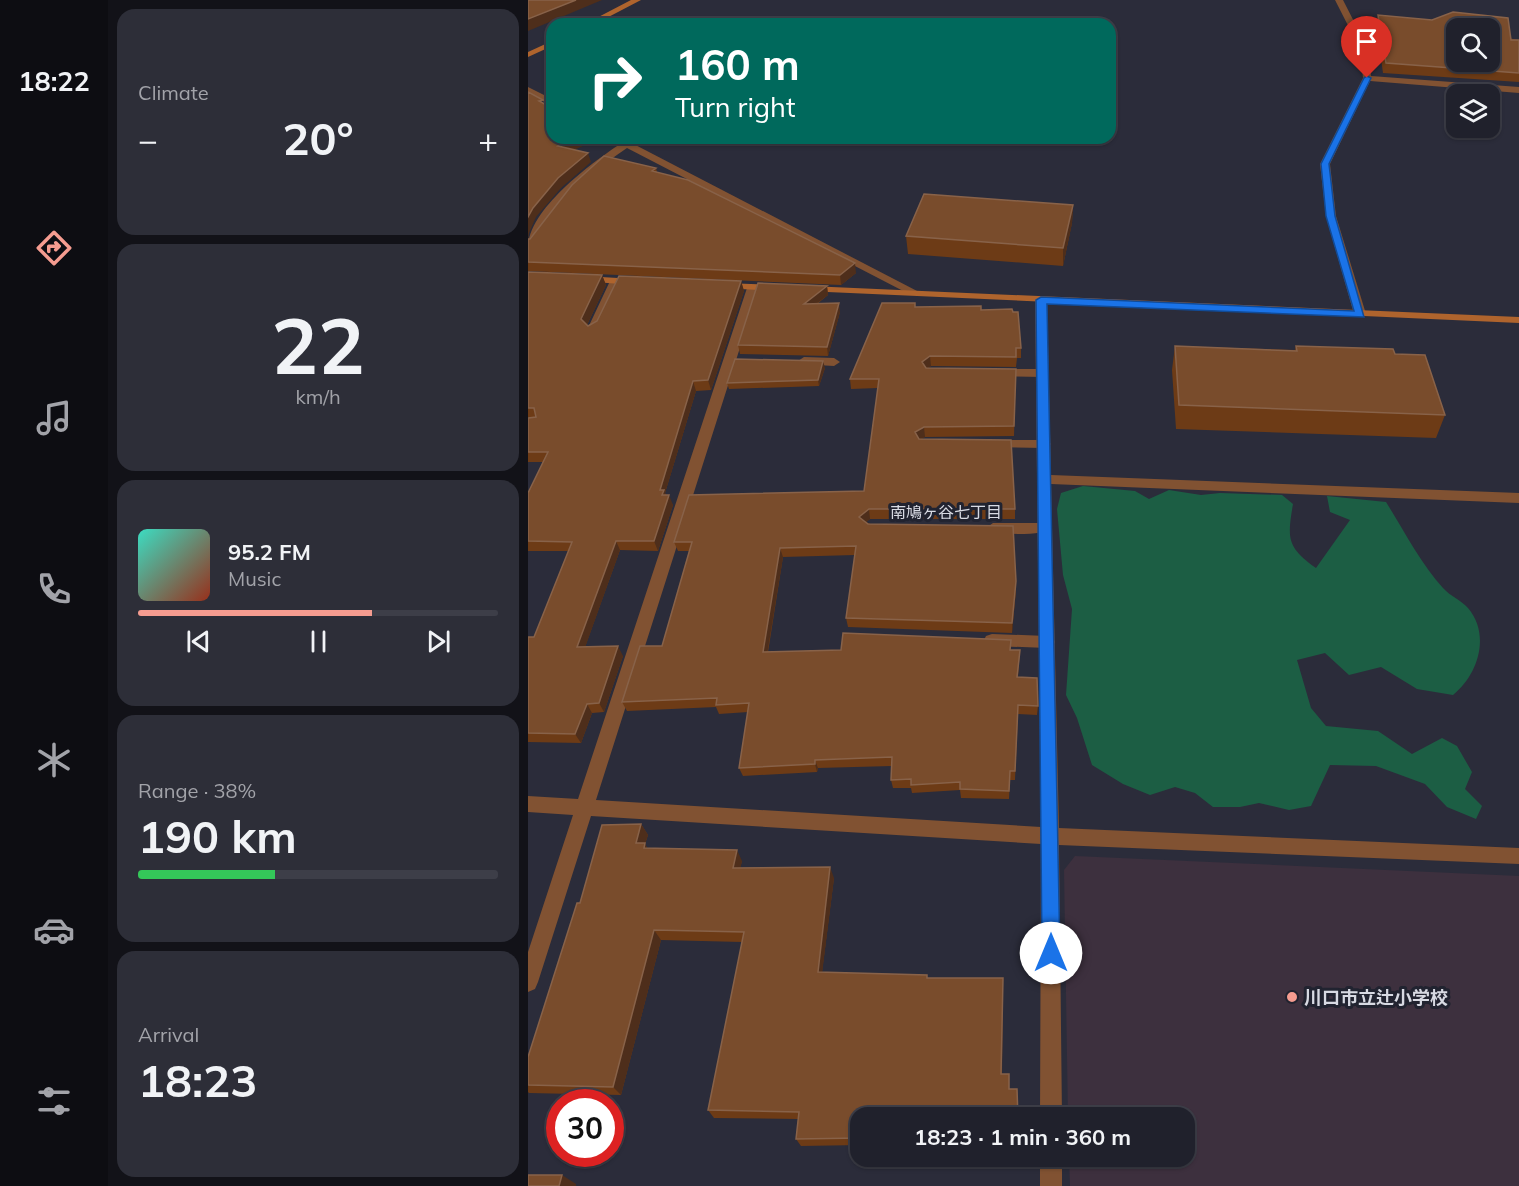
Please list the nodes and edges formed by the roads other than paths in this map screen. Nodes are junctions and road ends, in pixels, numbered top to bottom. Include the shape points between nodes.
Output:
1 (637, 0) edge
2 (1339, 0) edge
3 (601, 18) edge
4 (546, 46) edge
5 (528, 55) edge
6 (1367, 78) junction
7 (528, 90) edge
8 (1519, 90) edge
9 (546, 100) edge
10 (626, 144) joint
11 (528, 245) edge
12 (572, 278) edge
13 (616, 280) junction
14 (650, 282) edge
15 (707, 285) edge
16 (753, 288) junction
17 (913, 292) junction
18 (1041, 300) junction
19 (1360, 314) junction
20 (1519, 320) edge
21 (593, 330) edge
22 (788, 361) edge
23 (834, 362) dead end
24 (987, 372) edge
25 (1042, 373) junction
26 (972, 444) edge
27 (1044, 444) junction
28 (1044, 479) junction
29 (1519, 498) edge
30 (975, 528) edge
31 (1045, 528) junction
32 (977, 640) edge
33 (1047, 642) junction
34 (528, 804) edge
35 (585, 807) junction
36 (1050, 836) junction
37 (1519, 856) edge
38 (528, 982) edge
39 (1051, 1107) edge
40 (1051, 1167) edge
41 (1051, 1186) edge

1 - 3 street
2 - 6 street via 1364,49
4 - 5 street
6 - 8 street
6 - 19 street via 1325,164 1330,216
7 - 9 street
10 - 11 street via 566,189
10 - 17 street
12 - 13 street
13 - 14 street
13 - 21 street
15 - 16 street
16 - 17 street
16 - 35 street via 735,360
17 - 18 street
18 - 19 street
18 - 25 street
19 - 20 street
22 - 23 street
24 - 25 street
25 - 27 street
26 - 27 street
27 - 28 street
28 - 29 street
28 - 31 street
30 - 31 street
31 - 33 street
32 - 33 street
33 - 36 street
34 - 35 street
35 - 36 street
35 - 38 street
36 - 37 street
36 - 39 street
40 - 41 street

